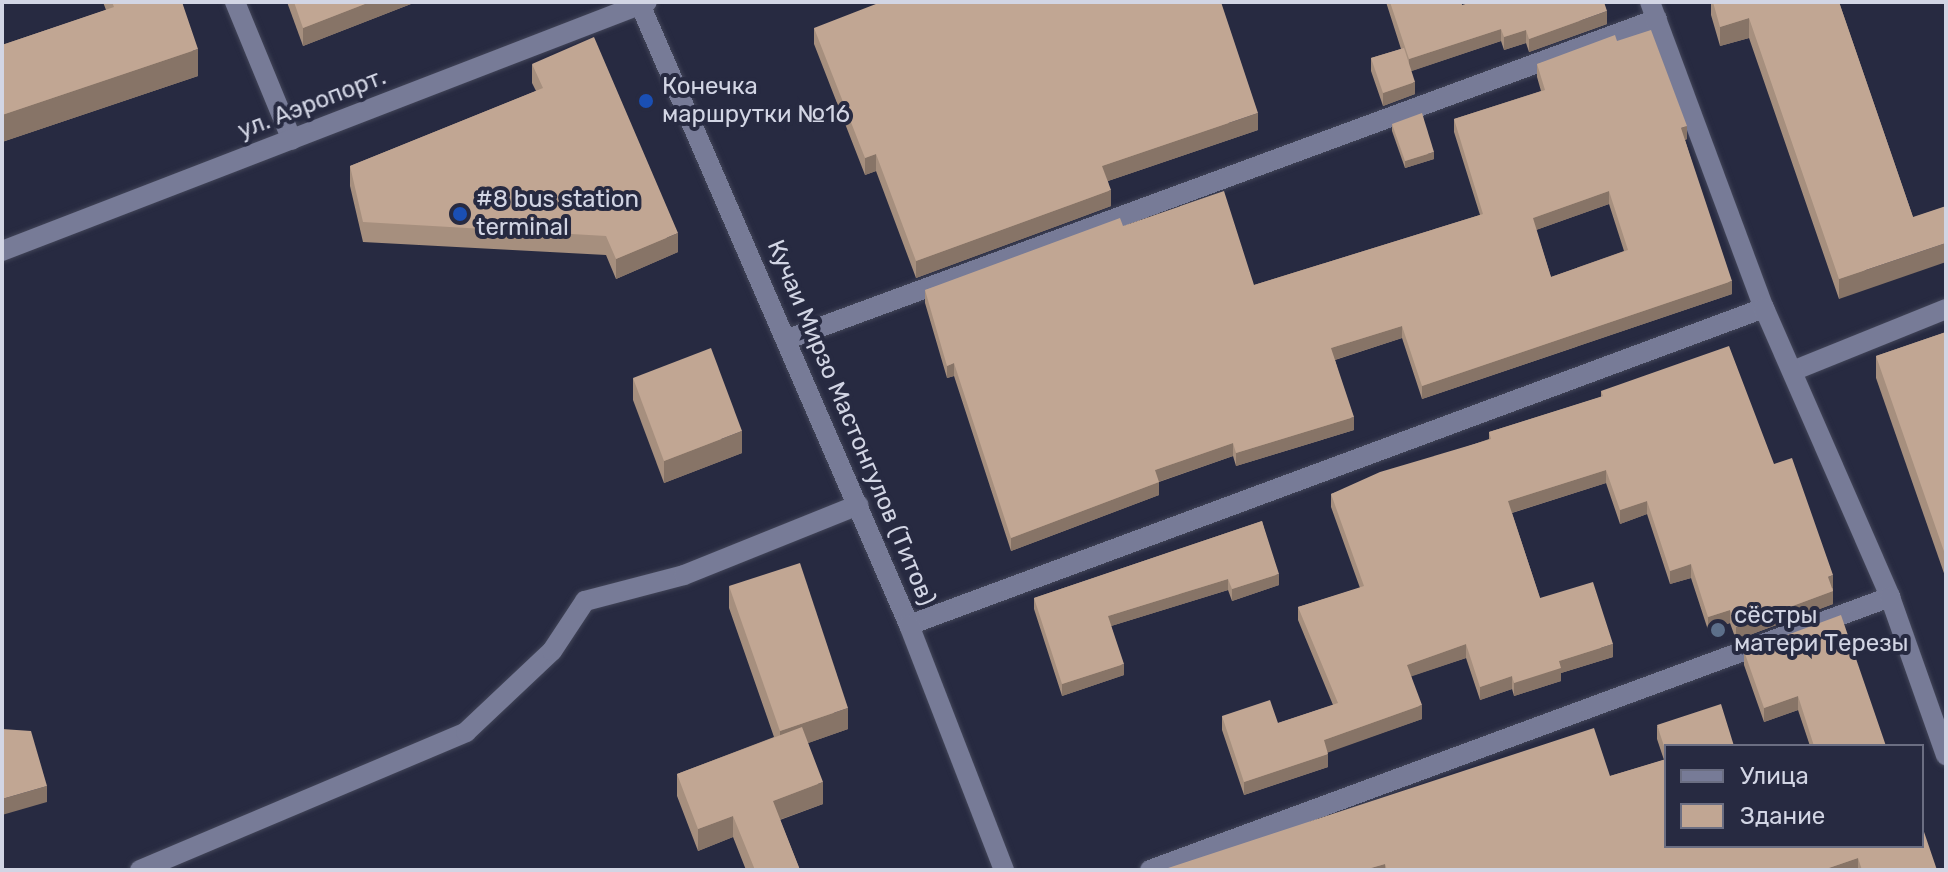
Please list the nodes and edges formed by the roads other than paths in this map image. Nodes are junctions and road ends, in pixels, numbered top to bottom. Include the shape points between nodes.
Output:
1 (235, 2) edge
2 (642, 3) edge
3 (1653, 11) edge
4 (292, 140) junction
5 (2, 251) edge
6 (1764, 308) junction
7 (1946, 309) edge
8 (788, 339) junction
9 (1795, 370) junction
10 (858, 505) junction
11 (1890, 597) junction
12 (909, 625) junction
13 (1946, 755) edge
14 (140, 870) edge
15 (1004, 870) edge
16 (1150, 870) edge

1 - 4 street
2 - 4 street, ул. Аэропорт.
2 - 8 street, Кучаи Мирзо Мастонгулов (Титов)
3 - 6 street
3 - 8 street
4 - 5 street, ул. Аэропорт.
6 - 9 street
6 - 12 street
7 - 9 street
8 - 10 street, Кучаи Мирзо Мастонгулов (Титов)
9 - 11 street
10 - 12 street, Кучаи Мирзо Мастонгулов (Титов)
10 - 14 street via 684,575 585,601 552,651 466,732
11 - 13 street
11 - 16 street
12 - 15 street, Кучаи Мирзо Мастонгулов (Титов)

